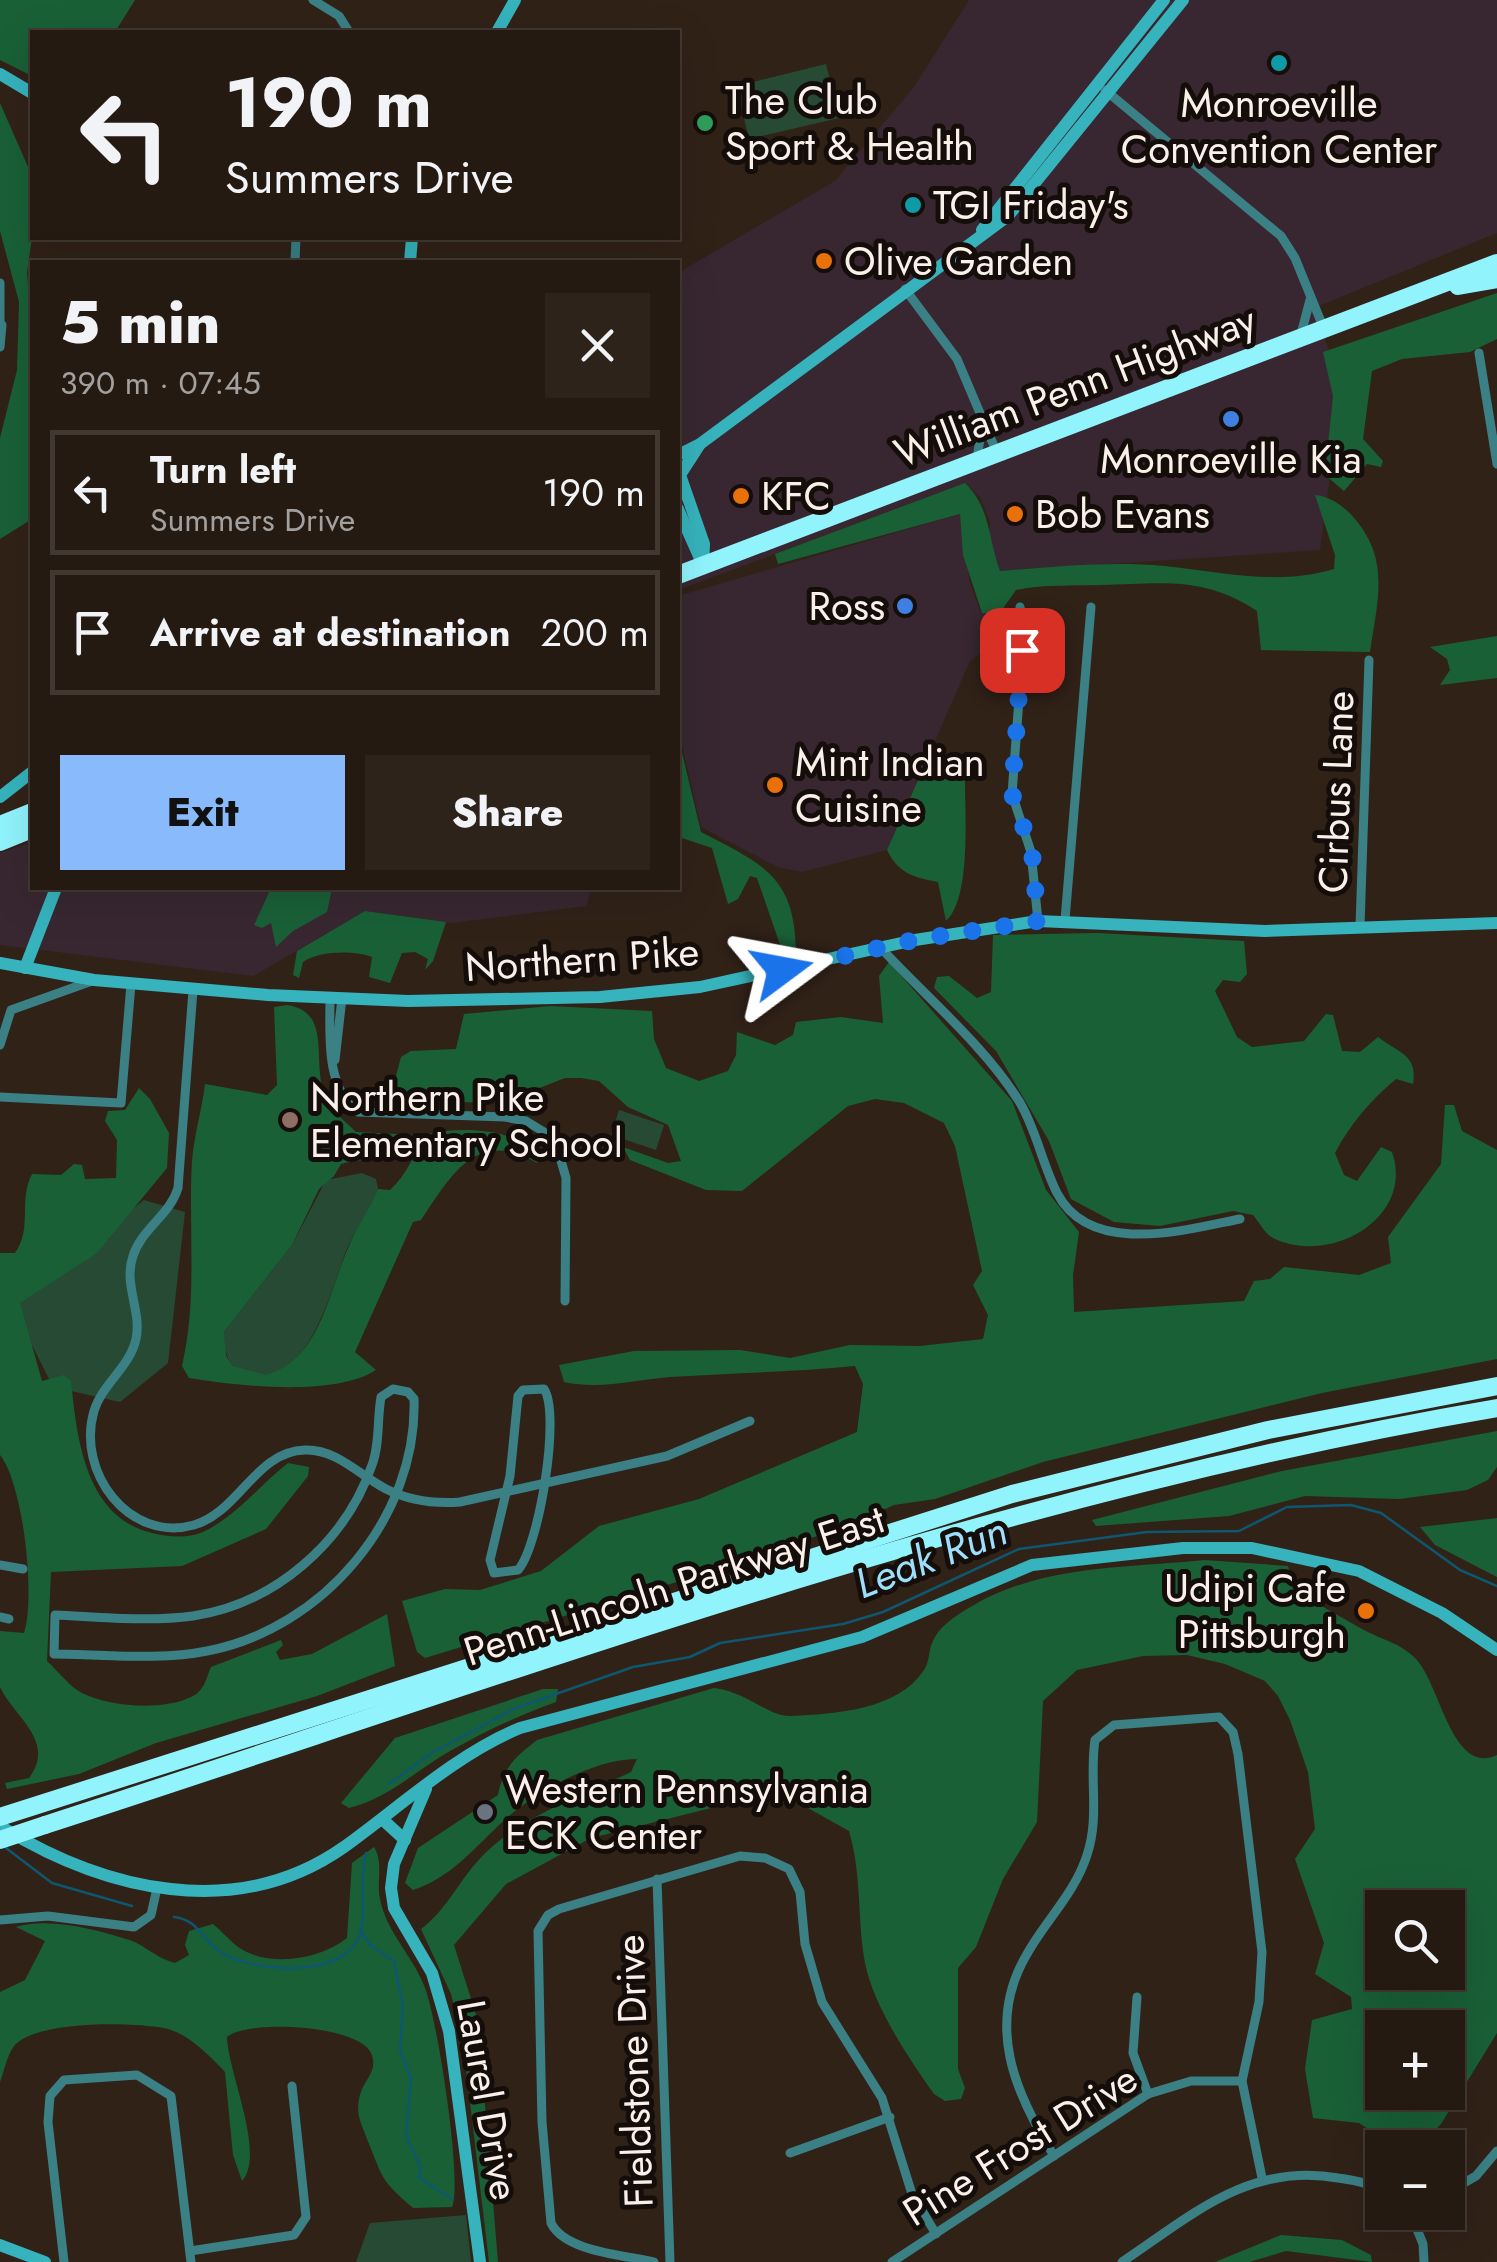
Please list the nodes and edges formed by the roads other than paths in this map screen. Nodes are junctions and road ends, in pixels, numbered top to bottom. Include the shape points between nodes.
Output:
1 (313, 0) edge
2 (515, 0) edge
3 (1155, 0) edge
4 (1164, 0) edge
5 (1183, 0) edge
6 (1151, 15) junction
7 (348, 30) edge
8 (498, 30) edge
9 (0, 74) edge
10 (1101, 77) junction
11 (30, 92) edge
12 (1107, 96) junction
13 (981, 232) junction
14 (1497, 262) edge
15 (1497, 279) edge
16 (0, 283) edge
17 (904, 289) junction
18 (1418, 292) junction
19 (1310, 298) junction
20 (1, 326) edge
21 (1324, 329) junction
22 (1300, 338) junction
23 (0, 347) edge
24 (1479, 352) dead end
25 (982, 423) junction
26 (700, 444) junction
27 (997, 453) junction
28 (680, 455) edge
29 (976, 461) junction
30 (1497, 464) edge
31 (680, 513) edge
32 (703, 565) junction
33 (680, 574) edge
34 (1091, 607) dead end
35 (1020, 608) dead end
36 (1369, 660) dead end
37 (30, 774) edge
38 (0, 796) edge
39 (30, 813) edge
40 (0, 824) edge
41 (30, 830) edge
42 (0, 842) edge
43 (55, 890) edge
44 (1065, 920) junction
45 (1038, 921) junction
46 (1497, 924) edge
47 (1360, 926) junction
48 (880, 947) junction
49 (0, 963) edge
50 (26, 968) junction
51 (94, 980) junction
52 (131, 984) junction
53 (193, 990) junction
54 (336, 998) junction
55 (0, 1044) edge
56 (0, 1097) edge
57 (1240, 1218) dead end
58 (565, 1302) dead end
59 (1497, 1386) edge
60 (1497, 1408) edge
61 (750, 1421) dead end
62 (366, 1477) junction
63 (544, 1485) junction
64 (397, 1494) junction
65 (506, 1494) junction
66 (0, 1565) edge
67 (23, 1569) dead end
68 (1497, 1650) edge
69 (427, 1787) junction
70 (0, 1817) edge
71 (382, 1819) junction
72 (0, 1826) edge
73 (0, 1840) edge
74 (404, 1840) junction
75 (657, 1879) junction
76 (157, 1888) junction
77 (0, 1920) edge
78 (1136, 1997) dead end
79 (1242, 2081) junction
80 (292, 2086) dead end
81 (1148, 2094) junction
82 (890, 2116) junction
83 (790, 2153) dead end
84 (1496, 2154) edge
85 (1054, 2156) junction
86 (1262, 2178) junction
87 (1465, 2182) edge
88 (1365, 2186) edge
89 (1418, 2230) edge
90 (936, 2234) junction
91 (0, 2244) edge
92 (191, 2256) edge
93 (45, 2262) edge
94 (64, 2262) edge
95 (480, 2262) edge
96 (654, 2262) edge
97 (670, 2262) edge
98 (892, 2262) edge
99 (1122, 2262) edge
100 (1424, 2262) edge

1 - 7 street
2 - 8 main road
3 - 6 main road
4 - 6 main road
5 - 12 main road
6 - 10 main road
9 - 11 main road
10 - 12 street
10 - 13 main road
12 - 13 main road via 1008,216
12 - 19 street via 1274,230 1292,250
13 - 17 main road
14 - 18 highway, William Penn Highway
15 - 18 highway
16 - 20 street
17 - 25 street via 953,352
17 - 26 main road
18 - 21 highway, William Penn Highway
19 - 21 street
19 - 22 street
20 - 23 street
21 - 22 highway, William Penn Highway
22 - 27 highway, William Penn Highway
24 - 30 street
25 - 27 street
25 - 29 street
26 - 28 main road
26 - 32 main road via 680,475 704,544
27 - 29 highway, William Penn Highway
29 - 32 highway, William Penn Highway
31 - 32 main road
32 - 33 highway, William Penn Highway
34 - 44 street
35 - 45 street via 1012,794 1032,852
36 - 47 street, Cirbus Lane
37 - 38 main road
39 - 40 highway
41 - 42 highway
43 - 50 main road
44 - 45 main road, Northern Pike
44 - 47 main road, Northern Pike via 1230,930
45 - 48 main road, Northern Pike
46 - 47 main road, Northern Pike
48 - 54 main road, Northern Pike via 652,994
48 - 57 street via 1018,1101 1072,1213 1096,1226 1138,1234
49 - 50 main road, Northern Pike
50 - 51 main road, Northern Pike
51 - 52 main road, Northern Pike
51 - 55 street via 11,1010
52 - 53 main road, Northern Pike
52 - 56 street via 121,1103
53 - 54 main road, Northern Pike
53 - 62 street via 178,1188 131,1259 136,1337 93,1420 102,1480 124,1511 168,1528 220,1512 266,1466 292,1451 320,1451
54 - 58 street via 334,1062 344,1097 364,1114 517,1118 552,1140 566,1183
59 - 70 highway, Penn-Lincoln Parkway East via 1220,1441 949,1512
60 - 73 highway, Penn-Lincoln Parkway East, bridge via 1208,1466 955,1532
61 - 63 street via 667,1456
62 - 64 street
62 - 64 street via 381,1397 388,1390 408,1392 414,1400 412,1449
62 - 64 street via 318,1551 257,1596 183,1617 55,1616 54,1654 190,1654 254,1635 341,1580
63 - 65 street
63 - 65 street via 526,1560 504,1574 490,1566
63 - 65 street via 548,1394 522,1390
64 - 65 street via 436,1503
66 - 67 street
68 - 69 main road via 1389,1584 1302,1556 1223,1546 1053,1560 862,1637 520,1728 477,1749
69 - 71 main road
69 - 74 main road, Laurel Drive
71 - 74 main road
71 - 76 main road via 322,1862 281,1880 207,1893
72 - 76 main road via 51,1855
74 - 95 main road, Laurel Drive via 391,1877 392,1898 432,1974 449,2031
75 - 82 street via 740,1856 789,1869 800,1892 805,1944 822,2002
75 - 96 street via 559,1909 538,1931 551,2223 576,2243
75 - 97 street, Fieldstone Drive
76 - 77 street via 151,1915 134,1927 48,1916
78 - 81 street via 1132,2053
79 - 81 street, Pine Frost Drive via 1191,2081
79 - 85 street via 1262,1952 1234,1732 1204,1716 1114,1726 1095,1740 1096,1823 1087,1856 1073,1889 1026,1954 1007,2010 1015,2086
79 - 86 street
80 - 92 street via 306,2216 294,2235
81 - 85 street, Pine Frost Drive
82 - 83 street
82 - 90 street via 912,2194
84 - 87 street
85 - 90 street, Pine Frost Drive
86 - 88 street via 1320,2174
86 - 99 street via 1227,2193
89 - 100 street
90 - 98 street, Pine Frost Drive
91 - 93 main road
92 - 94 street via 171,2096 137,2075 64,2080 50,2096

